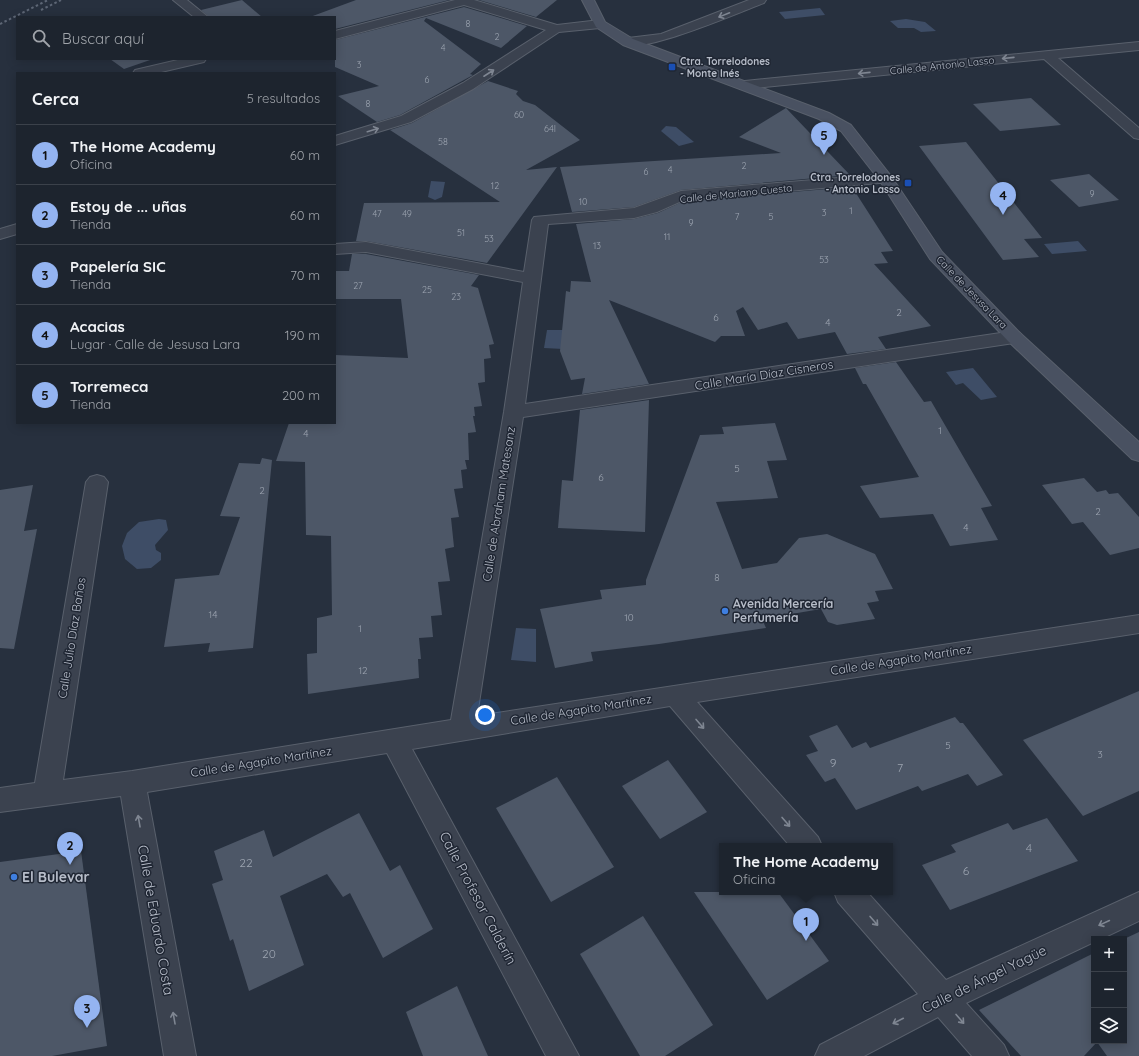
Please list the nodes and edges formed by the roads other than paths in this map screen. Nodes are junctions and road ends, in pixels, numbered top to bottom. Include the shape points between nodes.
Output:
1 (179, 0) edge
2 (760, 0) edge
3 (463, 1) edge
4 (592, 2) edge
5 (201, 16) edge
6 (600, 24) junction
7 (556, 29) junction
8 (336, 35) edge
9 (628, 42) junction
10 (1139, 46) edge
11 (1046, 54) junction
12 (195, 60) edge
13 (144, 72) edge
14 (745, 85) junction
15 (1139, 135) edge
16 (336, 141) edge
17 (886, 180) junction
18 (540, 220) joint
19 (16, 229) edge
20 (0, 234) edge
21 (336, 249) edge
22 (532, 279) junction
23 (1014, 337) junction
24 (514, 412) junction
25 (1139, 454) edge
26 (97, 482) dead end
27 (1136, 627) edge
28 (675, 695) junction
29 (462, 729) junction
30 (394, 740) junction
31 (132, 783) junction
32 (47, 794) junction
33 (0, 800) edge
34 (805, 843) edge
35 (851, 895) edge
36 (1139, 907) edge
37 (942, 998) junction
38 (180, 1056) edge
39 (563, 1056) edge
40 (831, 1056) edge
41 (993, 1056) edge

1 - 5 street
2 -> 9 street via 663,38
3 - 7 street
3 - 8 street
4 - 6 main road
6 - 7 street
6 - 9 main road, Calle de Jesusa Lara
16 -> 7 street via 406,119 468,86
9 - 14 main road, Calle de Jesusa Lara
10 - 11 street, Calle de Antonio Lasso
11 -> 14 street, Calle de Antonio Lasso
11 - 15 street
12 - 13 street
14 - 17 main road, Calle de Jesusa Lara via 824,116 846,128
17 - 18 street, Calle de Mariano Cuesta via 681,196 651,209 634,213
17 - 23 main road, Calle de Jesusa Lara via 936,255
18 - 22 street, Calle de Abraham Matesanz
19 - 20 street
21 - 22 street via 366,247
22 - 24 street, Calle de Abraham Matesanz
23 - 24 street, Calle María Díaz Cisneros
23 - 25 main road, Calle de Jesusa Lara
24 - 29 street, Calle de Abraham Matesanz
26 - 32 street, Calle Julio Díaz Baños
27 - 28 street, Calle de Agapito Martínez
28 - 29 street, Calle de Agapito Martínez
28 -> 34 street
29 - 30 street, Calle de Agapito Martínez
30 - 31 street, Calle de Agapito Martínez
30 - 39 street, Calle Profesor Calderín
31 - 32 street, Calle de Agapito Martínez
38 -> 31 street, Calle de Eduardo Costa
32 - 33 street, Calle de Agapito Martínez
35 -> 37 street
36 -> 37 street, Calle de Ángel Yagüe
37 -> 40 street, Calle de Ángel Yagüe
37 -> 41 street

